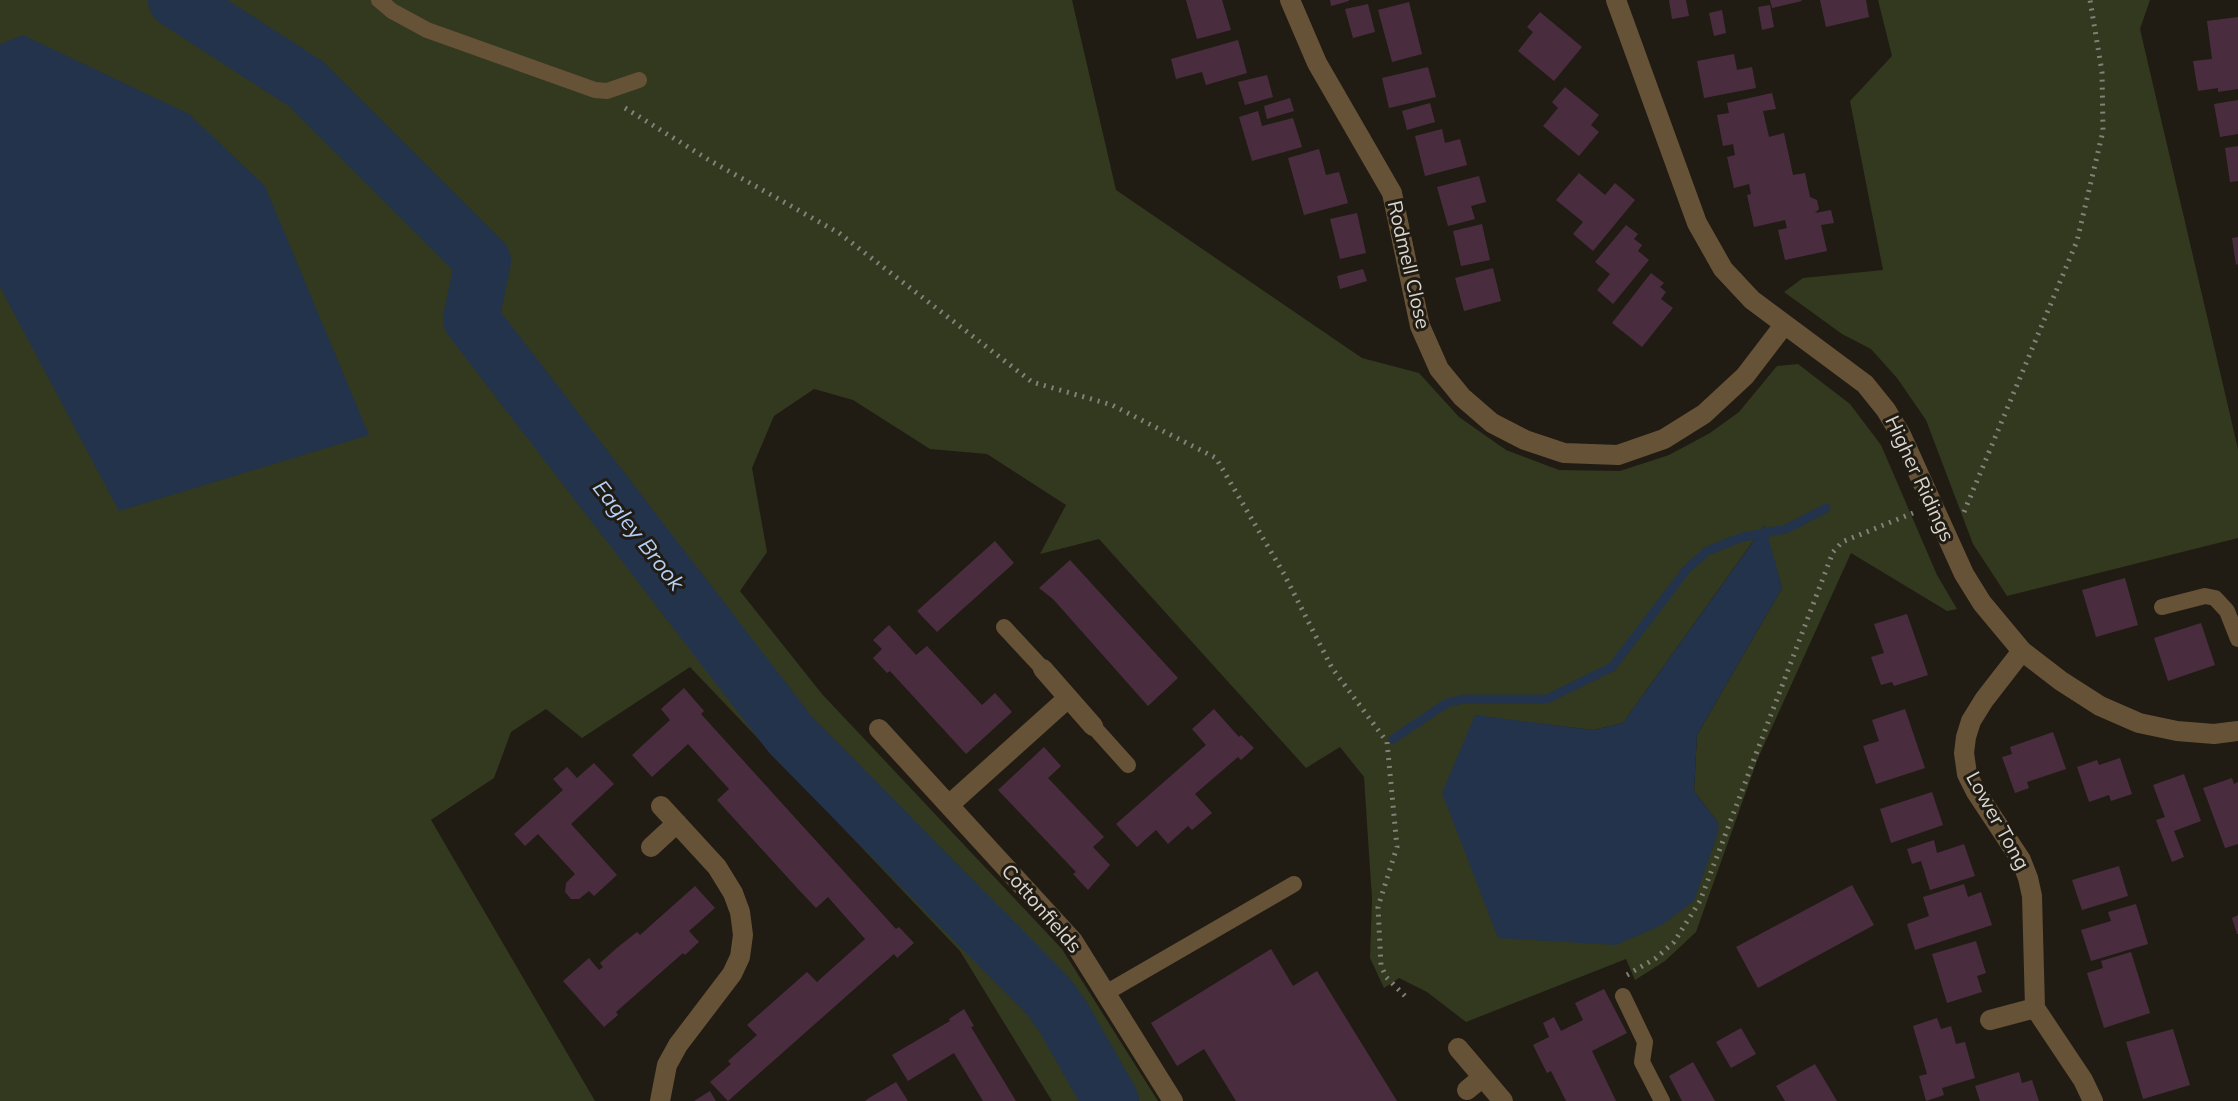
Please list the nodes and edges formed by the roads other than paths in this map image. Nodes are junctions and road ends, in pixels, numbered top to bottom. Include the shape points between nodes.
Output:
1 (379, 0) edge
2 (1290, 0) edge
3 (1616, 0) edge
4 (639, 80) dead end
5 (1784, 325) junction
6 (2162, 607) dead end
7 (1004, 627) dead end
8 (2238, 639) edge
9 (2022, 651) junction
10 (1043, 669) joint
11 (1068, 698) junction
12 (1093, 726) joint
13 (879, 729) dead end
14 (2238, 731) edge
15 (1128, 765) dead end
16 (949, 805) junction
17 (661, 806) dead end
18 (677, 823) junction
19 (651, 847) dead end
20 (1294, 884) dead end
21 (1104, 994) junction
22 (1623, 996) road end
23 (2035, 1008) junction
24 (1990, 1020) dead end
25 (1458, 1048) dead end
26 (660, 1101) edge
27 (1173, 1101) edge
28 (1503, 1101) edge
29 (1662, 1101) edge
30 (2093, 1101) edge

1 - 4 lane via 427,30 595,90
2 - 5 street, Rodmell Close via 1317,63 1392,193 1420,326 1439,369 1492,423 1564,453 1618,455 1664,439 1704,414 1745,376
3 - 5 street, Higher Ridings via 1697,223 1723,269
5 - 9 street, Higher Ridings via 1853,374 1886,410 1964,574
6 - 8 lane via 2215,598 2227,611
7 - 10 lane
9 - 14 street, Higher Ridings via 2100,706 2139,723 2214,734
9 - 23 street, Lower Tong via 1971,721 1964,753 1976,792 2028,878
10 - 11 street
11 - 12 street
11 - 16 street
12 - 15 lane
13 - 16 street, Cottonfields
16 - 21 street, Cottonfields via 1073,941
17 - 18 street
18 - 19 street
18 - 26 street via 733,893 743,935 732,974 667,1065
20 - 21 lane
21 - 27 street, Cottonfields
22 - 29 lane via 1645,1042 1642,1062
23 - 24 street
23 - 30 street
25 - 28 street via 1475,1084

